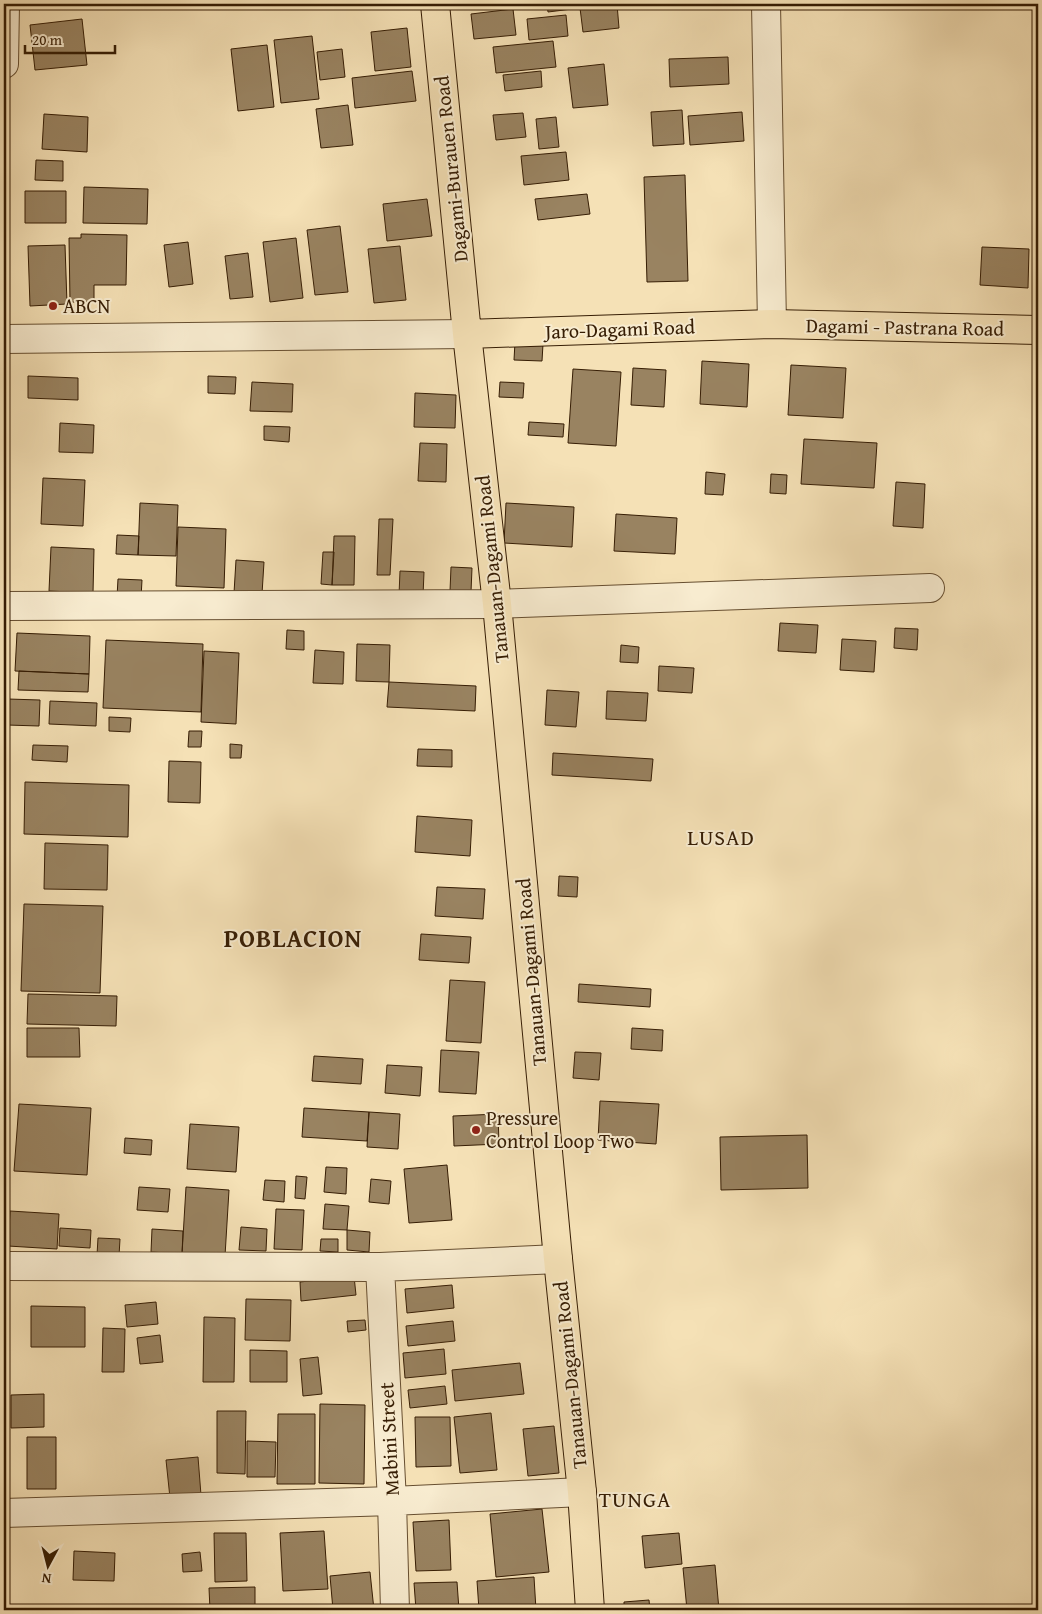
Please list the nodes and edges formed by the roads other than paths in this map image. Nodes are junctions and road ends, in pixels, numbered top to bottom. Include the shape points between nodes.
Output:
1 (5, 4) edge
2 (435, 4) edge
3 (766, 4) edge
4 (4, 64) edge
5 (772, 324) junction
6 (1038, 330) edge
7 (467, 334) junction
8 (4, 339) edge
9 (930, 588) dead end
10 (496, 604) junction
11 (4, 606) edge
12 (558, 1259) junction
13 (4, 1266) edge
14 (380, 1267) junction
15 (582, 1492) junction
16 (392, 1501) junction
17 (4, 1513) edge
18 (395, 1610) edge
19 (590, 1610) edge

1 - 4 street
2 - 7 main road, Dagami-Burauen Road
3 - 5 street
5 - 6 main road, Dagami - Pastrana Road
5 - 7 main road, Jaro-Dagami Road
7 - 8 street
7 - 10 main road, Tanauan-Dagami Road
9 - 10 street
10 - 11 street
10 - 12 main road, Tanauan-Dagami Road
12 - 14 street
12 - 15 main road, Tanauan-Dagami Road
13 - 14 street
14 - 16 street, Mabini Street
15 - 16 street
15 - 19 main road, Tanauan-Dagami Road
16 - 17 street
16 - 18 street, Mabini Street

